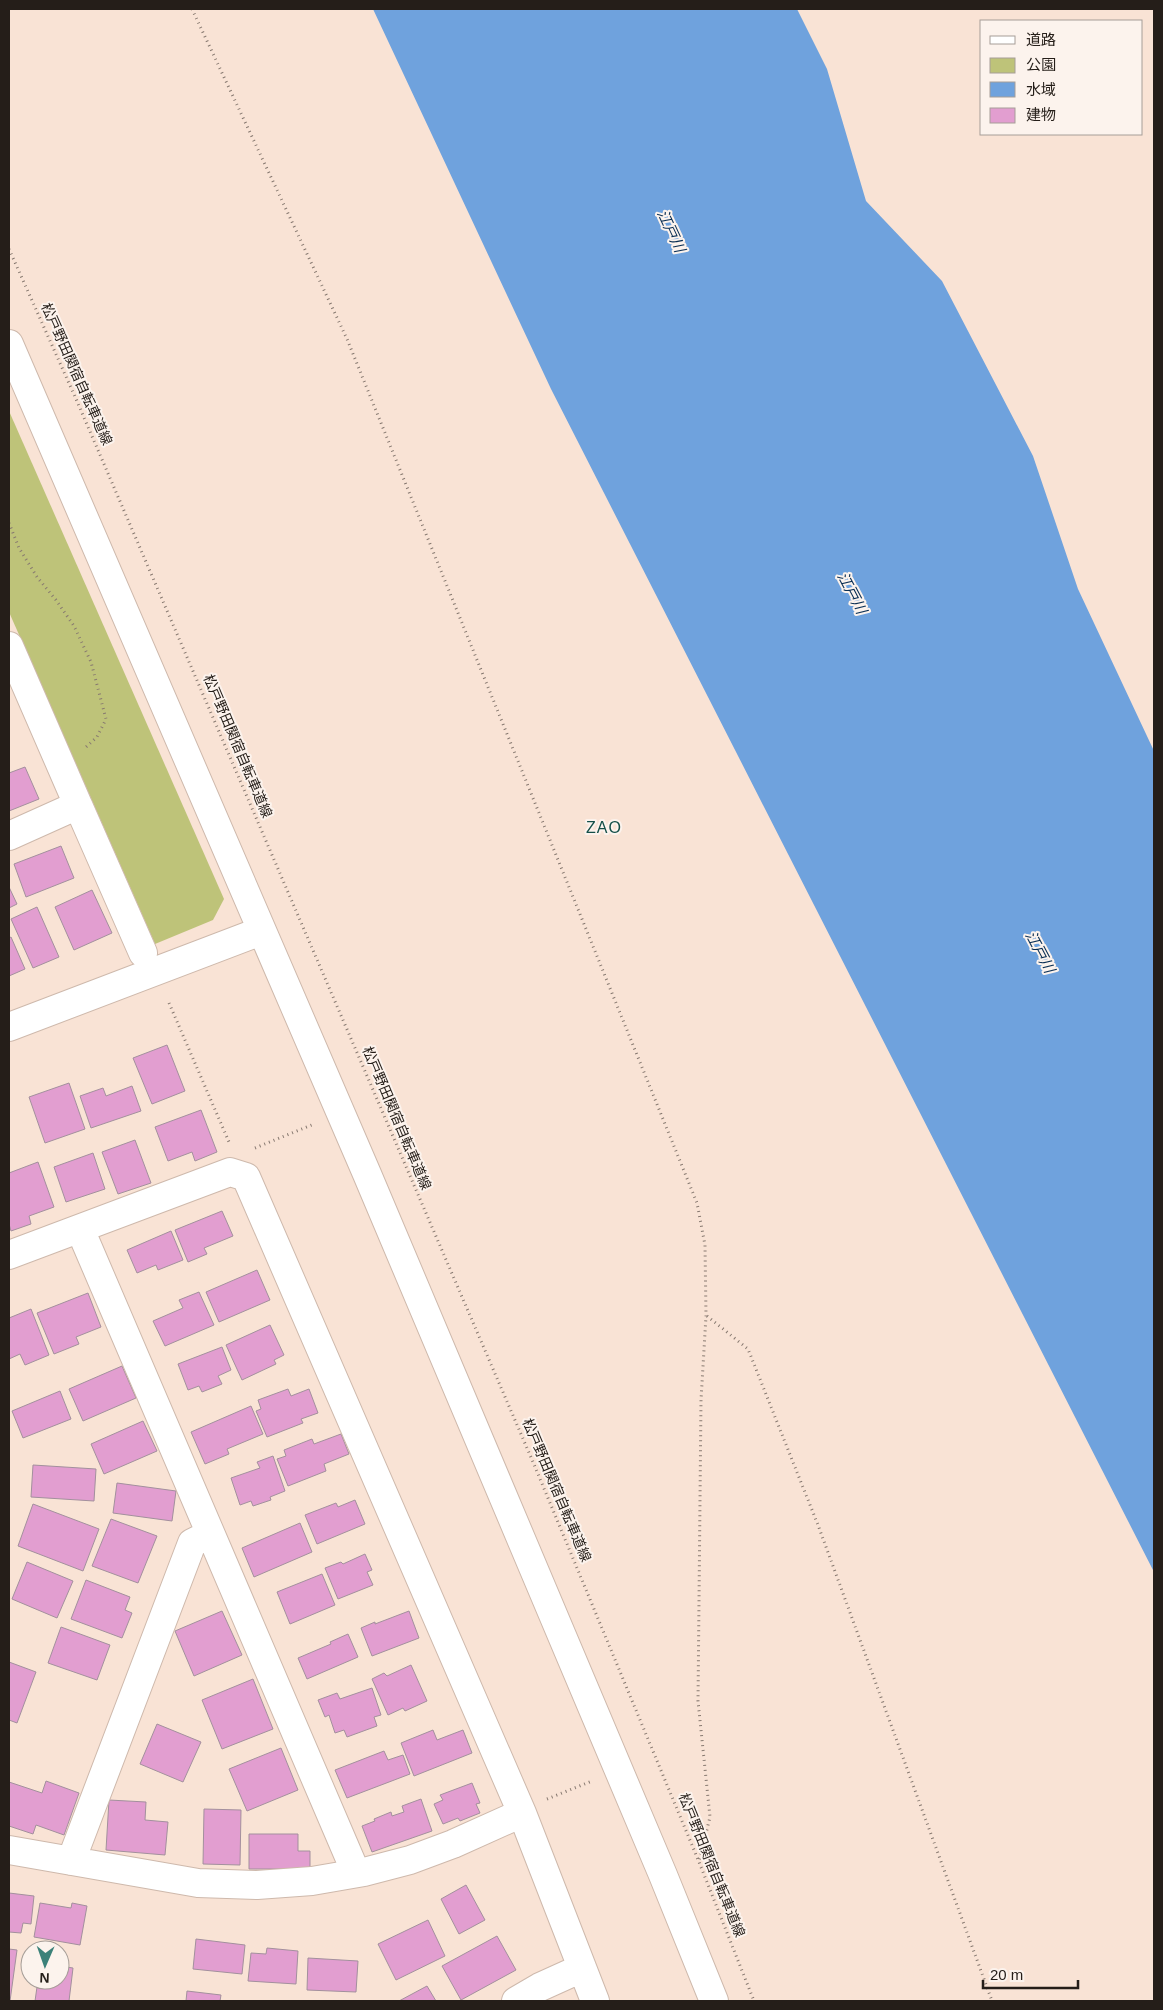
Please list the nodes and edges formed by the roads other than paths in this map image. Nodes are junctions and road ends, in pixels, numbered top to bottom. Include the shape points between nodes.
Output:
1 (9, 344) edge
2 (11, 658) edge
3 (78, 805) junction
4 (9, 836) edge
5 (261, 931) junction
6 (143, 953) dead end
7 (9, 1027) edge
8 (80, 1229) junction
9 (9, 1255) edge
10 (210, 1534) junction
11 (521, 1811) junction
12 (9, 1850) edge
13 (71, 1861) junction
14 (356, 1874) junction
15 (582, 1968) junction
16 (516, 2001) edge
17 (595, 2001) edge
18 (714, 2001) edge

1 - 5 street
2 - 3 street
3 - 4 street
3 - 6 street
5 - 7 street
5 - 18 street
8 - 9 street
8 - 10 street
8 - 11 street via 230,1172 237,1165 246,1177
10 - 13 street via 192,1543
10 - 14 street
11 - 14 street via 453,1844
11 - 15 street
12 - 13 street
13 - 14 street via 198,1883 257,1885
15 - 16 street via 540,1986
15 - 17 street

